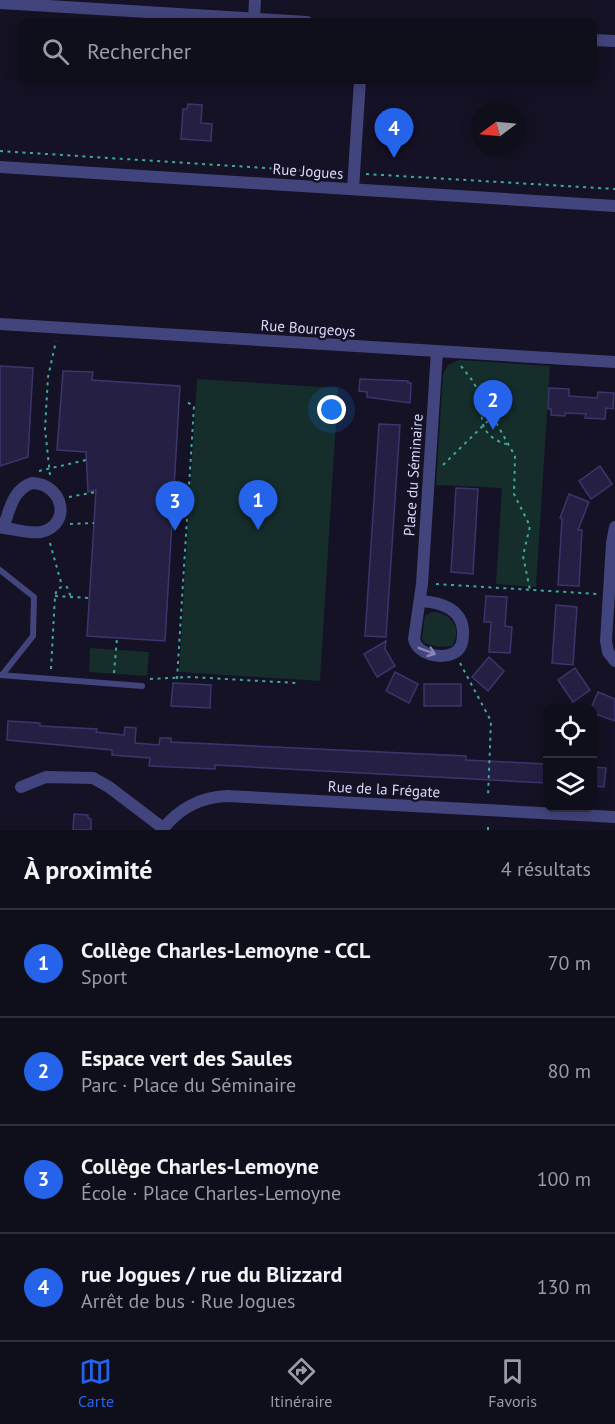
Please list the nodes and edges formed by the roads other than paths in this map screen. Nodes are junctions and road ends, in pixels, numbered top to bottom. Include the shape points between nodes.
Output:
1 (255, 0) edge
2 (0, 3) edge
3 (114, 5) edge
4 (244, 18) edge
5 (254, 18) edge
6 (597, 40) edge
7 (615, 41) edge
8 (360, 84) edge
9 (0, 167) edge
10 (353, 189) junction
11 (615, 206) edge
12 (0, 324) edge
13 (437, 351) junction
14 (615, 362) edge
15 (615, 527) edge
16 (2, 528) edge
17 (0, 570) edge
18 (420, 601) junction
19 (615, 660) edge
20 (1, 675) edge
21 (142, 686) dead end
22 (21, 787) dead end
23 (615, 817) edge
24 (163, 829) edge

1 - 5 street
2 - 3 street
3 - 4 street
6 - 7 street
8 - 10 street
9 - 10 street, Rue Jogues
10 - 11 street, Rue Jogues
12 - 13 street, Rue Bourgeoys
13 - 14 street, Rue Bourgeoys
13 - 18 street, Place du Séminaire
15 - 19 street via 606,641
16 - 16 street via 36,533 51,528 61,508 55,492 41,484 24,486 13,499
17 - 20 lane via 34,597 33,636
18 -> 18 street, Place du Séminaire via 414,635 416,647 431,655 455,652 463,636 459,616 440,603
20 - 21 lane
22 - 24 street via 49,777 93,778
23 - 24 street, Rue de la Frégate via 227,796 185,808

